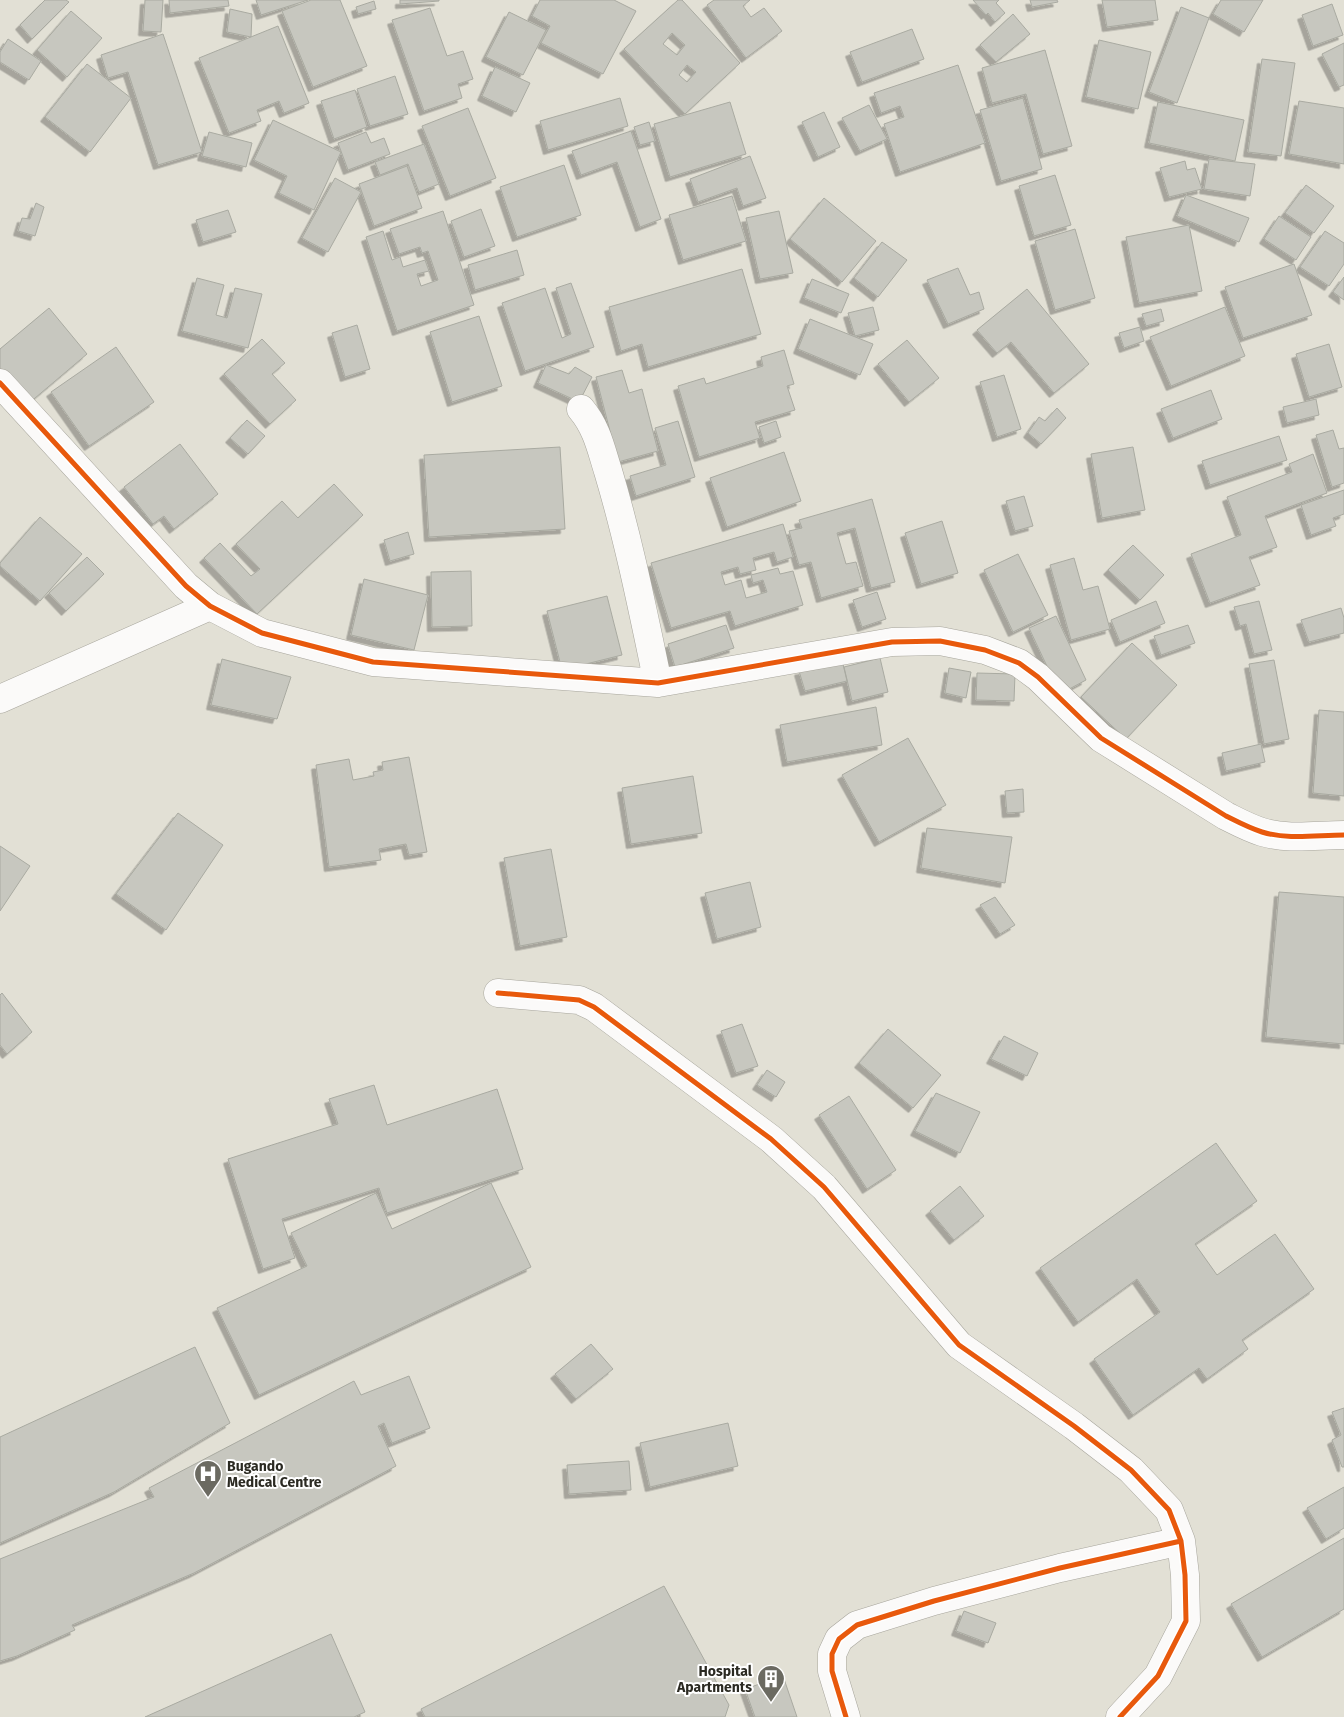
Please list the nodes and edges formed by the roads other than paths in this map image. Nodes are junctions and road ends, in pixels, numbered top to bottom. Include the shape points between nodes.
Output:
1 (0, 383) edge
2 (581, 409) dead end
3 (210, 606) junction
4 (658, 683) junction
5 (0, 699) edge
6 (1344, 835) edge
7 (498, 993) dead end
8 (1181, 1541) junction
9 (846, 1717) edge
10 (1120, 1717) edge

1 - 3 street via 186,586
2 - 4 street via 600,441 620,507
3 - 4 street via 262,633 373,662
3 - 5 street
4 - 6 street via 892,642 940,641 985,650 1019,663 1101,738 1226,816 1262,832 1286,836
7 - 8 street via 578,1000 594,1007 771,1139 824,1187 959,1345 1131,1470 1169,1510
8 - 9 street via 1060,1568 857,1625 839,1639 832,1654 832,1671
8 - 10 street via 1186,1621 1158,1676

